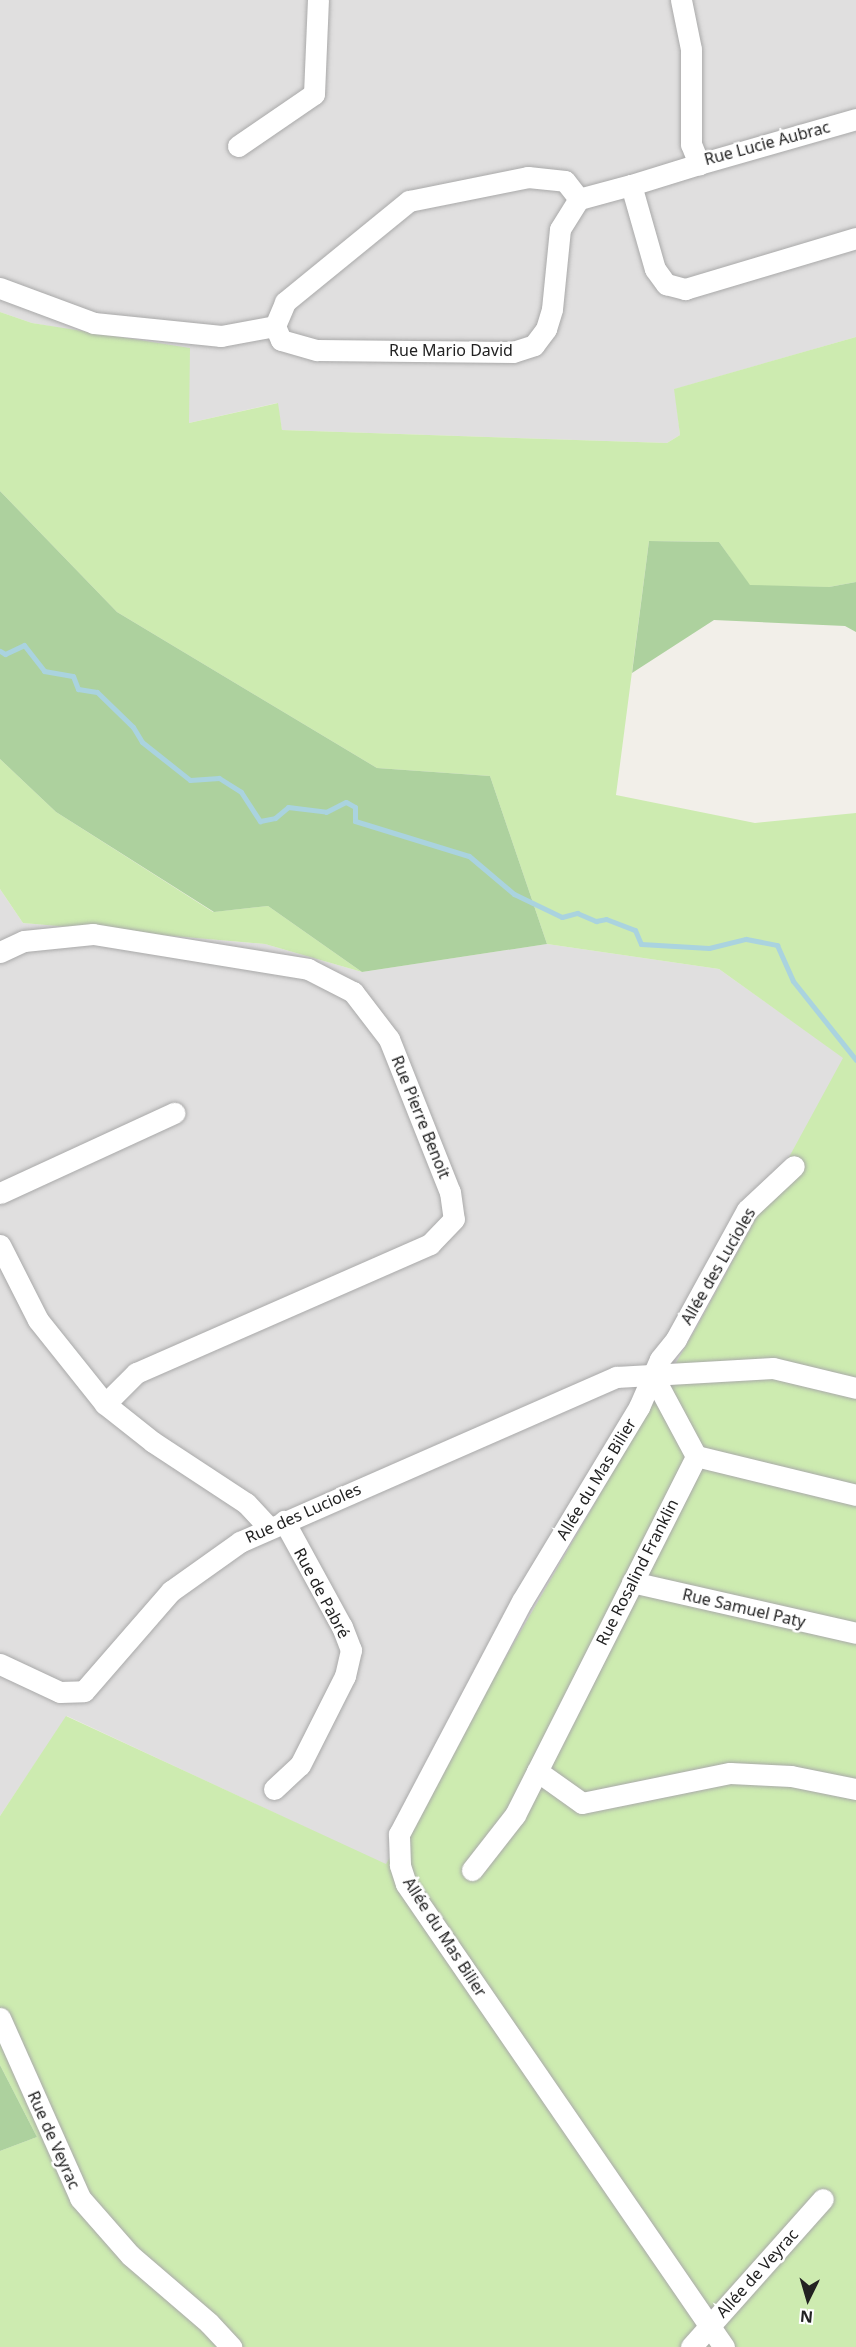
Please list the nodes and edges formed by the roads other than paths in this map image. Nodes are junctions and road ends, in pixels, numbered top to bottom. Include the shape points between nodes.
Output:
1 (318, 0) edge
2 (681, 0) edge
3 (856, 119) edge
4 (238, 146) dead end
5 (699, 164) junction
6 (631, 185) junction
7 (579, 199) junction
8 (856, 238) edge
9 (0, 288) edge
10 (275, 326) junction
11 (0, 952) edge
12 (174, 1113) dead end
13 (794, 1166) dead end
14 (0, 1193) edge
15 (0, 1245) edge
16 (652, 1374) junction
17 (856, 1389) edge
18 (105, 1404) junction
19 (696, 1456) junction
20 (856, 1495) edge
21 (276, 1524) junction
22 (632, 1582) junction
23 (856, 1633) edge
24 (0, 1664) edge
25 (537, 1771) junction
26 (274, 1789) dead end
27 (856, 1789) edge
28 (472, 1870) dead end
29 (0, 2018) edge
30 (823, 2199) dead end
31 (710, 2326) junction
32 (231, 2347) edge
33 (691, 2347) edge
34 (724, 2347) edge

1 - 4 street via 314,94
2 - 5 street, Rue Lucie Aubrac via 691,49 691,144
3 - 5 street, Rue Lucie Aubrac
5 - 6 street
6 - 7 street
6 - 8 street via 654,269 666,284 685,289
7 - 10 street via 565,181 528,177 409,201 285,302
7 - 10 street, Rue Mario David via 560,229 552,309 546,329 534,345 513,352 317,350 281,340
9 - 10 street via 94,323 221,336
11 - 18 street, Rue Pierre Benoit via 24,941 93,934 308,969 353,992 389,1039 450,1192 454,1219 429,1244 136,1373
12 - 14 street
13 - 16 street, Allée des Lucioles via 747,1210 676,1339
15 - 18 street, Rue de Pabré via 38,1320
16 - 17 street, Rue des Lucioles via 773,1368
16 - 19 street
16 - 21 street, Rue des Lucioles via 616,1377
16 - 31 street, Allée du Mas Bilier via 639,1407 522,1601 399,1834 400,1865 406,1884
18 - 21 street, Rue de Pabré via 153,1442
19 - 20 street
19 - 22 street, Rue Rosalind Franklin
21 - 24 street, Rue des Lucioles via 213,1558 177,1585 84,1691 60,1692
21 - 26 street, Rue de Pabré via 342,1626 351,1650 345,1676 300,1765
22 - 23 street, Rue Samuel Paty
22 - 25 street, Rue Rosalind Franklin
25 - 27 street via 582,1803 730,1773 791,1776
25 - 28 street, Rue Rosalind Franklin via 515,1815
29 - 32 street, Rue de Veyrac via 80,2198 130,2255
30 - 31 street, Allée de Veyrac
31 - 33 street, Allée de Veyrac
31 - 34 street, Allée du Mas Bilier

